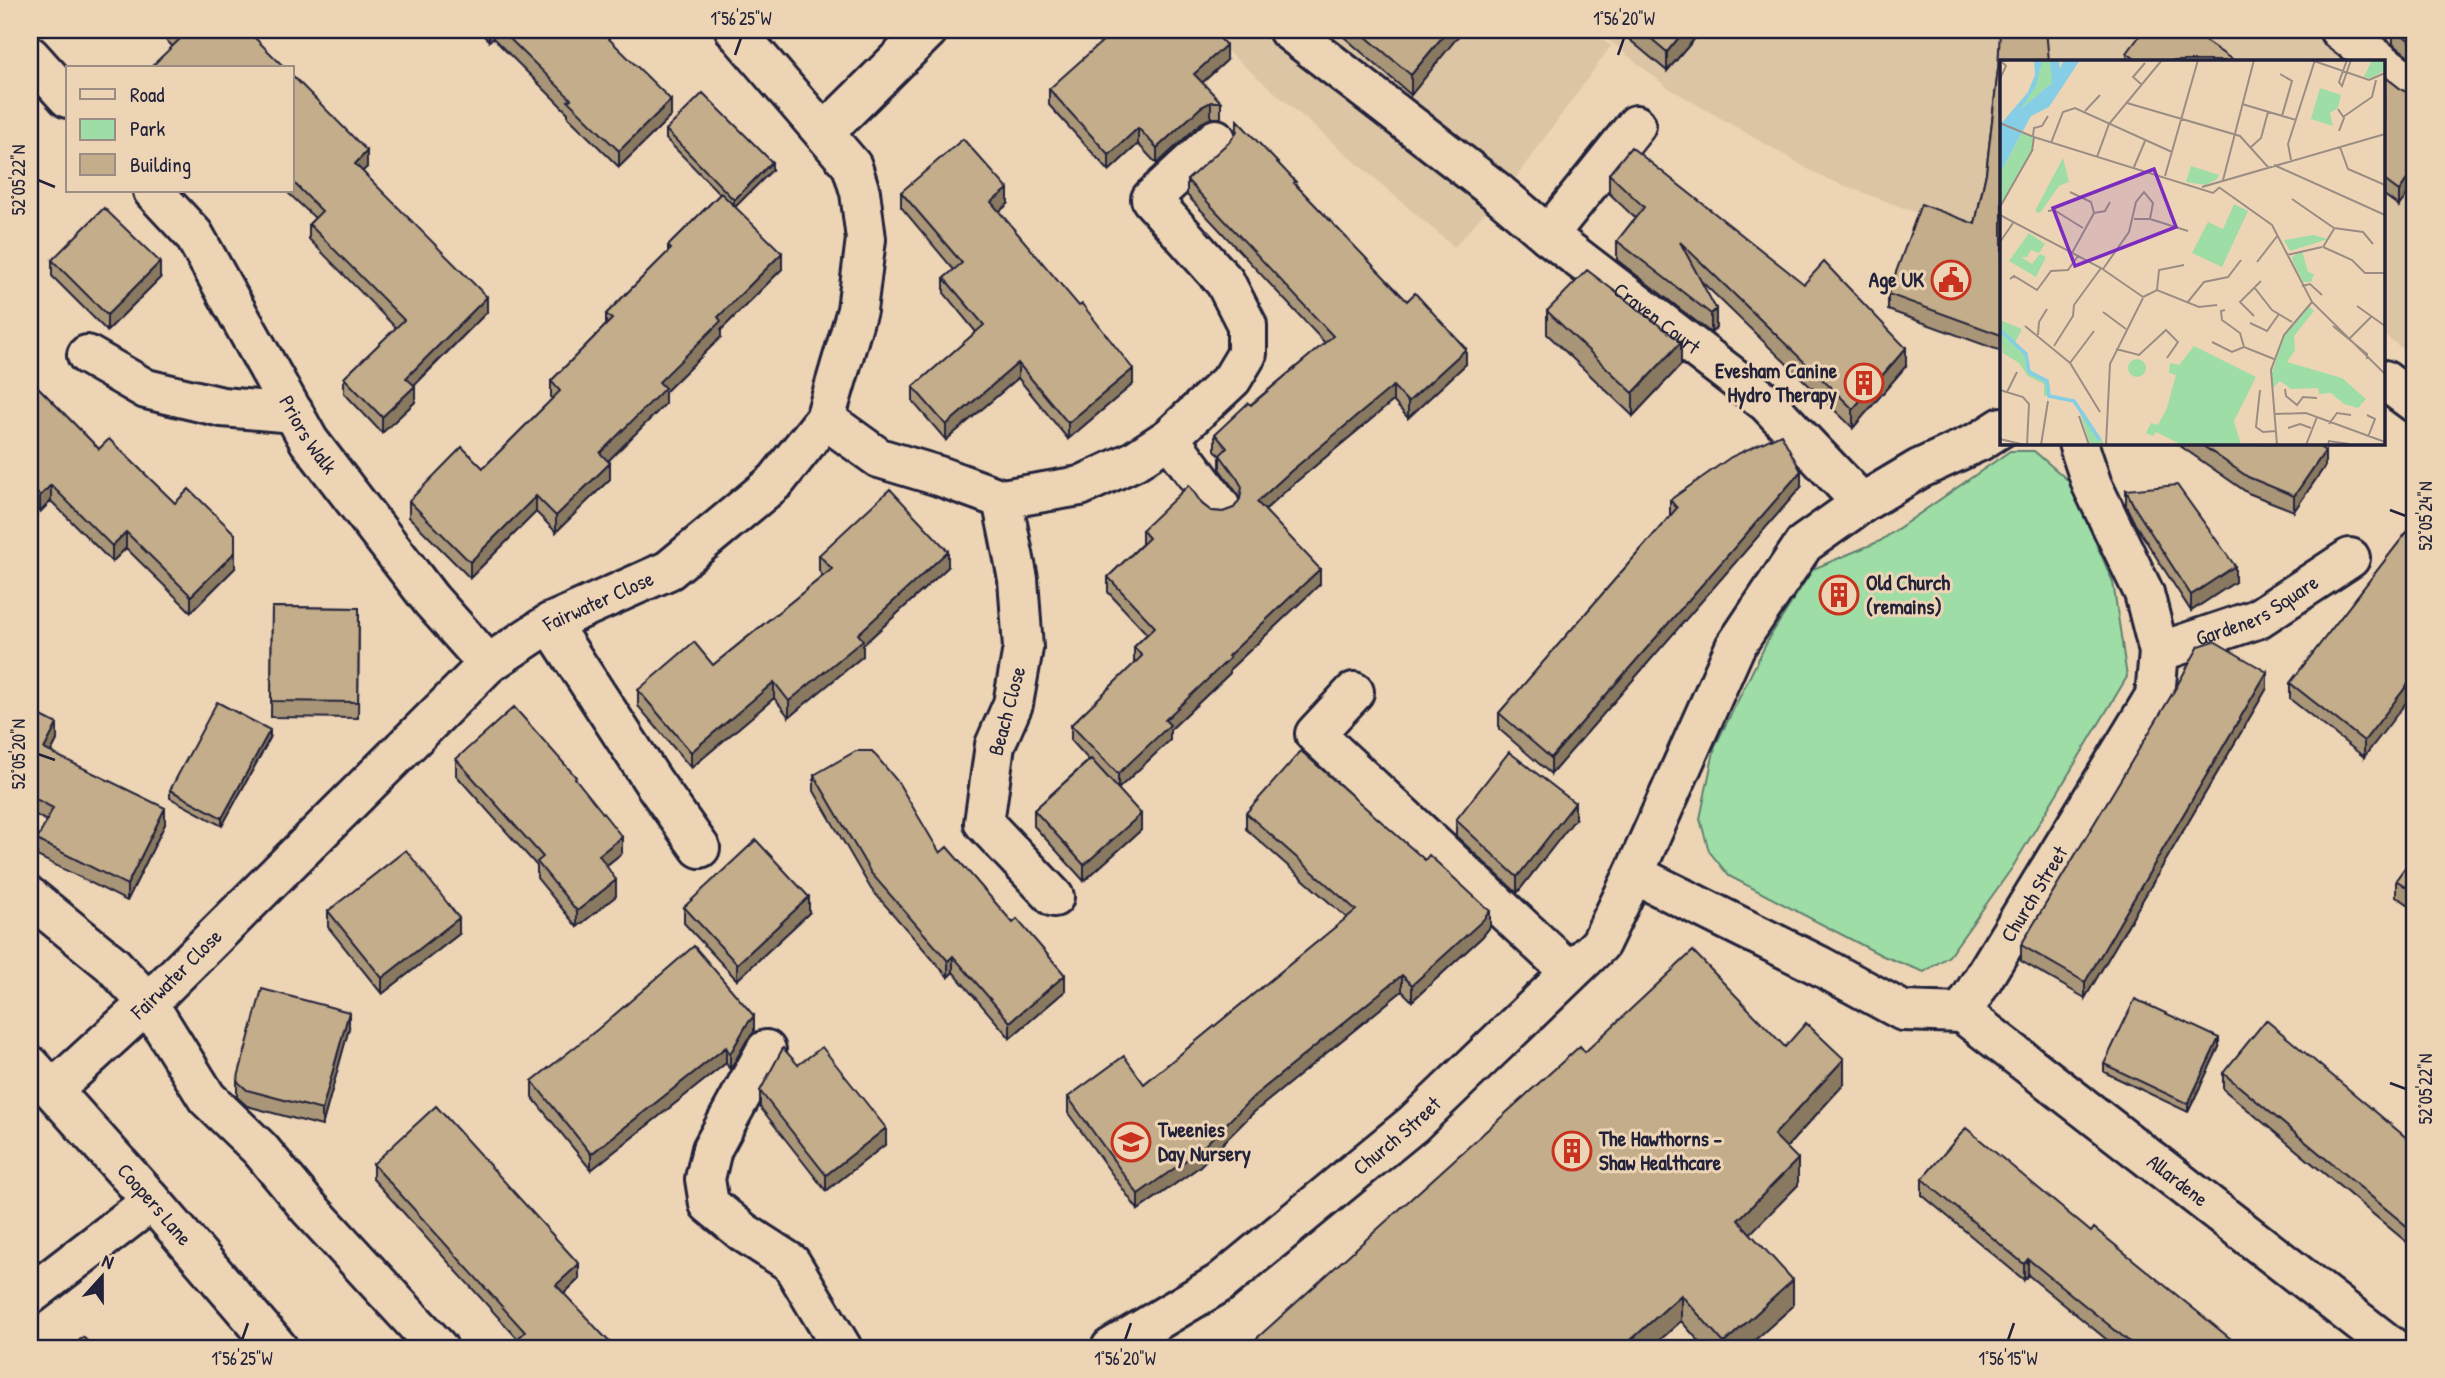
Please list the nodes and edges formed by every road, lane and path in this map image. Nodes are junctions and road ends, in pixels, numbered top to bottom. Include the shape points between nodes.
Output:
1 (735, 30) edge
2 (928, 30) edge
3 (1288, 30) edge
4 (30, 55) edge
5 (2386, 68) edge
6 (2415, 88) edge
7 (66, 96) edge
8 (1636, 125) dead end
9 (824, 134) junction
10 (1216, 139) dead end
11 (154, 192) edge
12 (1548, 235) junction
13 (87, 355) dead end
14 (2386, 381) edge
15 (2415, 403) edge
16 (294, 413) junction
17 (825, 419) junction
18 (2000, 428) edge
19 (1169, 438) junction
20 (2078, 444) edge
21 (1002, 499) junction
22 (1862, 503) junction
23 (1220, 506) dead end
24 (2350, 558) dead end
25 (550, 623) junction
26 (2159, 652) junction
27 (488, 664) junction
28 (1354, 692) dead end
29 (700, 848) dead end
30 (1634, 874) junction
31 (30, 897) edge
32 (1054, 897) dead end
33 (1570, 972) junction
34 (148, 1003) junction
35 (1962, 1013) junction
36 (766, 1051) dead end
37 (42, 1077) edge
38 (152, 1201) junction
39 (30, 1295) edge
40 (278, 1348) edge
41 (438, 1348) edge
42 (842, 1348) edge
43 (1111, 1348) edge
44 (2393, 1348) edge

1 - 9 street, Fairwater Close
2 - 9 street
3 - 12 street, Craven Court
4 - 7 street
5 - 6 street
8 - 12 street
9 - 17 street, Fairwater Close via 852,166 866,239 857,310
10 - 19 street via 1151,199 1225,282 1247,325 1247,354 1232,379
11 - 16 street, Priors Walk via 194,235
12 - 22 street, Craven Court via 1767,403
13 - 16 street via 146,389 222,407
14 - 15 street
16 - 27 street, Priors Walk via 309,441 431,600
17 - 21 street via 879,458
17 - 25 street, Fairwater Close via 776,481 669,570
18 - 22 street, Church Street
19 - 21 street via 1134,461 1080,486
19 - 23 street
20 - 26 street, Church Street via 2092,485 2144,593
21 - 32 street, Beach Close via 1018,579 1024,648 1013,704 995,745 984,823
22 - 30 street, Church Street via 1804,544 1735,647
24 - 26 street, Gardeners Square via 2256,619
25 - 27 street, Fairwater Close
25 - 29 street
26 - 35 street, Church Street via 2155,696
27 - 34 street, Fairwater Close
28 - 33 street via 1315,734
30 - 33 street, Church Street via 1601,944
30 - 35 street via 1903,1011
31 - 34 street via 112,964
33 - 43 street, Church Street via 1413,1124 1220,1283
34 - 37 street, Fairwater Close
34 - 41 street via 207,1098 260,1149
35 - 44 street, Allardene
36 - 42 street via 712,1149 705,1179 709,1204 791,1263
37 - 38 street, Coopers Lane
38 - 39 street
38 - 40 street, Coopers Lane

